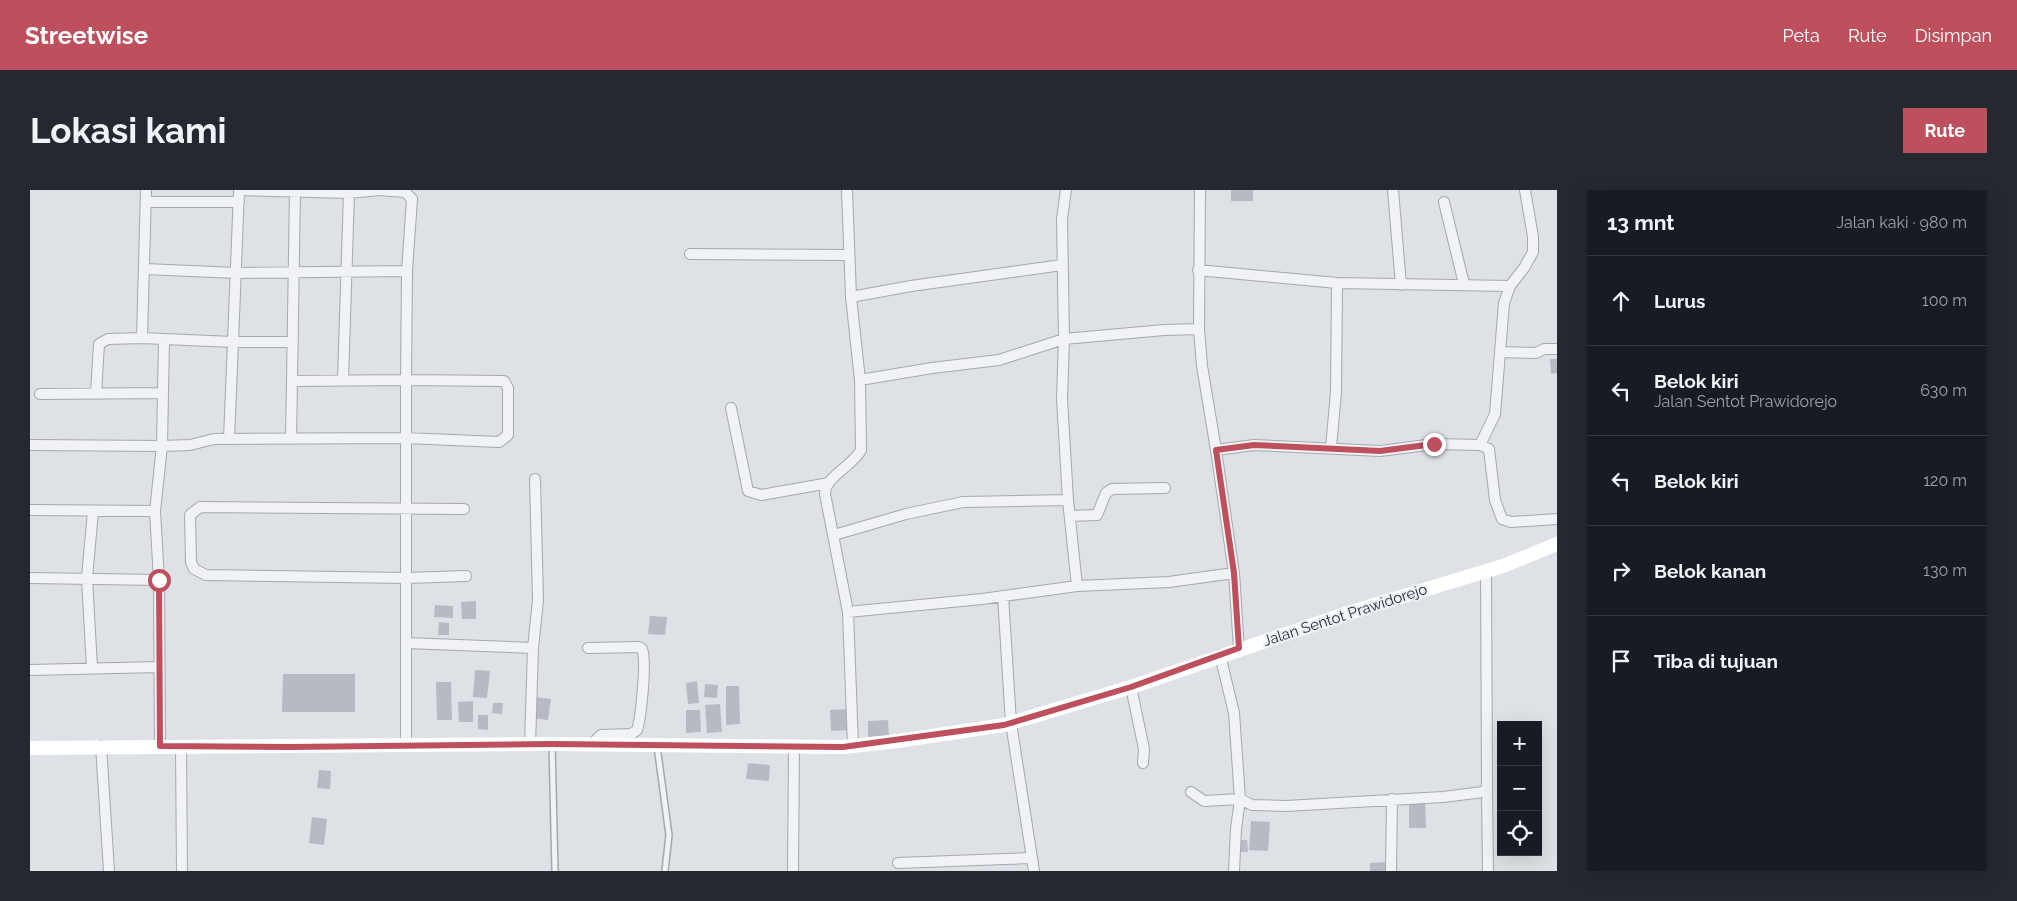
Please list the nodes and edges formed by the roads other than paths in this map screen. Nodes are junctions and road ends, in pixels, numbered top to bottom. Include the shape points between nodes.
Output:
1 (146, 190) edge
2 (239, 190) edge
3 (295, 190) edge
4 (379, 190) edge
5 (846, 190) edge
6 (1066, 190) edge
7 (1200, 190) edge
8 (1393, 190) edge
9 (1525, 190) edge
10 (348, 193) junction
11 (146, 202) junction
12 (239, 202) junction
13 (1444, 202) dead end
14 (690, 254) dead end
15 (849, 255) junction
16 (1062, 265) junction
17 (145, 269) junction
18 (1198, 270) junction
19 (407, 271) junction
20 (236, 273) junction
21 (294, 273) junction
22 (346, 273) junction
23 (1337, 283) junction
24 (1464, 284) junction
25 (1401, 285) junction
26 (1510, 286) junction
27 (851, 297) junction
28 (1199, 329) junction
29 (142, 338) junction
30 (164, 339) junction
31 (1064, 339) junction
32 (233, 342) junction
33 (293, 342) junction
34 (1557, 349) edge
35 (1500, 352) junction
36 (343, 380) junction
37 (406, 380) junction
38 (860, 380) junction
39 (292, 381) junction
40 (163, 393) junction
41 (40, 394) dead end
42 (96, 394) junction
43 (731, 408) dead end
44 (405, 438) junction
45 (229, 439) junction
46 (291, 439) junction
47 (30, 444) edge
48 (1480, 445) junction
49 (162, 446) junction
50 (1331, 448) junction
51 (1216, 450) junction
52 (535, 479) dead end
53 (829, 483) junction
54 (1165, 488) dead end
55 (1068, 500) junction
56 (464, 509) dead end
57 (30, 510) edge
58 (155, 510) junction
59 (405, 510) junction
60 (93, 511) junction
61 (1070, 516) junction
62 (1557, 519) edge
63 (834, 535) junction
64 (1557, 544) edge
65 (1486, 571) junction
66 (1234, 573) junction
67 (466, 576) dead end
68 (30, 578) edge
69 (87, 578) junction
70 (406, 578) junction
71 (159, 580) junction
72 (1077, 586) junction
73 (1003, 596) junction
74 (848, 612) junction
75 (406, 643) junction
76 (533, 648) junction
77 (588, 648) dead end
78 (1239, 648) junction
79 (1220, 655) junction
80 (92, 668) junction
81 (159, 668) junction
82 (30, 670) edge
83 (1131, 687) junction
84 (1012, 723) junction
85 (530, 744) junction
86 (552, 744) junction
87 (592, 744) junction
88 (101, 746) junction
89 (160, 746) junction
90 (181, 746) junction
91 (406, 746) junction
92 (657, 746) junction
93 (853, 746) junction
94 (794, 747) junction
95 (30, 748) edge
96 (1143, 763) dead end
97 (1487, 788) junction
98 (1191, 792) dead end
99 (1240, 799) junction
100 (1392, 799) junction
101 (1032, 858) junction
102 (898, 864) dead end
103 (108, 871) edge
104 (182, 871) edge
105 (555, 871) edge
106 (665, 871) edge
107 (793, 871) edge
108 (1034, 871) edge
109 (1234, 871) edge
110 (1391, 871) edge
111 (1488, 871) edge

1 - 11 street
2 - 3 street
2 - 12 street
3 - 10 street
3 - 21 street
4 - 10 street
4 - 19 street via 405,192 412,199
5 - 15 street
6 - 16 street
7 - 18 street
8 - 25 street
9 - 26 street via 1533,252
10 - 22 street
11 - 12 street
11 - 17 street
12 - 20 street
13 - 24 street
14 - 15 street
15 - 27 street
16 - 27 street
16 - 31 street
17 - 20 street
17 - 29 street
18 - 23 street
18 - 28 street
19 - 22 street
19 - 37 street
20 - 21 street
20 - 32 street
21 - 22 street
21 - 33 street
22 - 36 street
23 - 25 street
23 - 50 street via 1336,392
24 - 25 street
24 - 26 street
26 - 35 street via 1504,303
27 - 38 street
28 - 31 street
28 - 51 street
29 - 30 street
29 - 42 street via 108,339 99,344
30 - 32 street
30 - 40 street
31 - 38 street via 999,360
31 - 55 street via 1062,399
32 - 33 street
32 - 45 street
33 - 39 street
34 - 35 street via 1536,353
35 - 48 street via 1495,414
36 - 37 street
36 - 39 street
37 - 44 street
37 - 44 street via 504,381 508,388 508,435 499,442
38 - 53 street via 861,450 856,460
39 - 46 street
40 - 42 street
40 - 49 street
41 - 42 street
43 - 53 street via 748,491 761,495
44 - 46 street
44 - 59 street
45 - 46 street
45 - 49 street
47 - 49 street
48 - 50 street via 1434,444 1380,451
48 - 62 street via 1489,449 1495,500 1502,519 1511,522
49 - 58 street
50 - 51 street via 1254,445
51 - 66 street
52 - 76 street via 538,600
53 - 63 street via 825,494
54 - 61 street via 1112,489 1106,493 1097,515
55 - 61 street
55 - 63 street via 963,502 906,514
56 - 59 street
57 - 60 street
58 - 60 street
58 - 71 street
59 - 70 street
59 - 70 street via 200,507 190,515 191,562 194,569 206,575
60 - 69 street
61 - 72 street
63 - 74 street
64 - 65 main road, Jalan Sentot Prawidorejo
65 - 78 main road, Jalan Sentot Prawidorejo
65 - 97 street
66 - 72 street via 1169,582
66 - 78 street
67 - 70 street
68 - 69 street
69 - 71 street
69 - 80 street
70 - 75 street
71 - 81 street
72 - 73 street
73 - 74 street
73 - 84 street
74 - 93 street
75 - 76 street
75 - 91 street
76 - 85 street
77 - 87 street via 639,647 645,658 637,730 631,734 601,735
78 - 79 main road, Jalan Sentot Prawidorejo
79 - 83 main road, Jalan Sentot Prawidorejo
79 - 99 street via 1234,712
80 - 81 street
80 - 82 street
81 - 89 street
83 - 84 main road, Jalan Sentot Prawidorejo
83 - 96 street via 1144,749
84 - 93 main road, Jalan Sentot Prawidorejo
84 - 101 street
85 - 86 main road, Jalan Sentot Prawidorejo
85 - 91 main road, Jalan Sentot Prawidorejo
86 - 87 main road, Jalan Sentot Prawidorejo
86 - 105 lane
87 - 92 main road, Jalan Sentot Prawidorejo
88 - 89 main road, Jalan Sentot Prawidorejo
88 - 95 main road, Jalan Sentot Prawidorejo
88 - 103 street
89 - 90 main road, Jalan Sentot Prawidorejo
90 - 91 main road, Jalan Sentot Prawidorejo
90 - 104 street
92 - 94 main road, Jalan Sentot Prawidorejo
92 - 106 lane via 669,835
93 - 94 main road, Jalan Sentot Prawidorejo
94 - 107 street
97 - 100 street via 1477,794
97 - 111 street
98 - 99 street via 1204,800
99 - 100 street via 1252,805 1286,806
99 - 109 street
100 - 110 street
101 - 102 street
101 - 108 street

